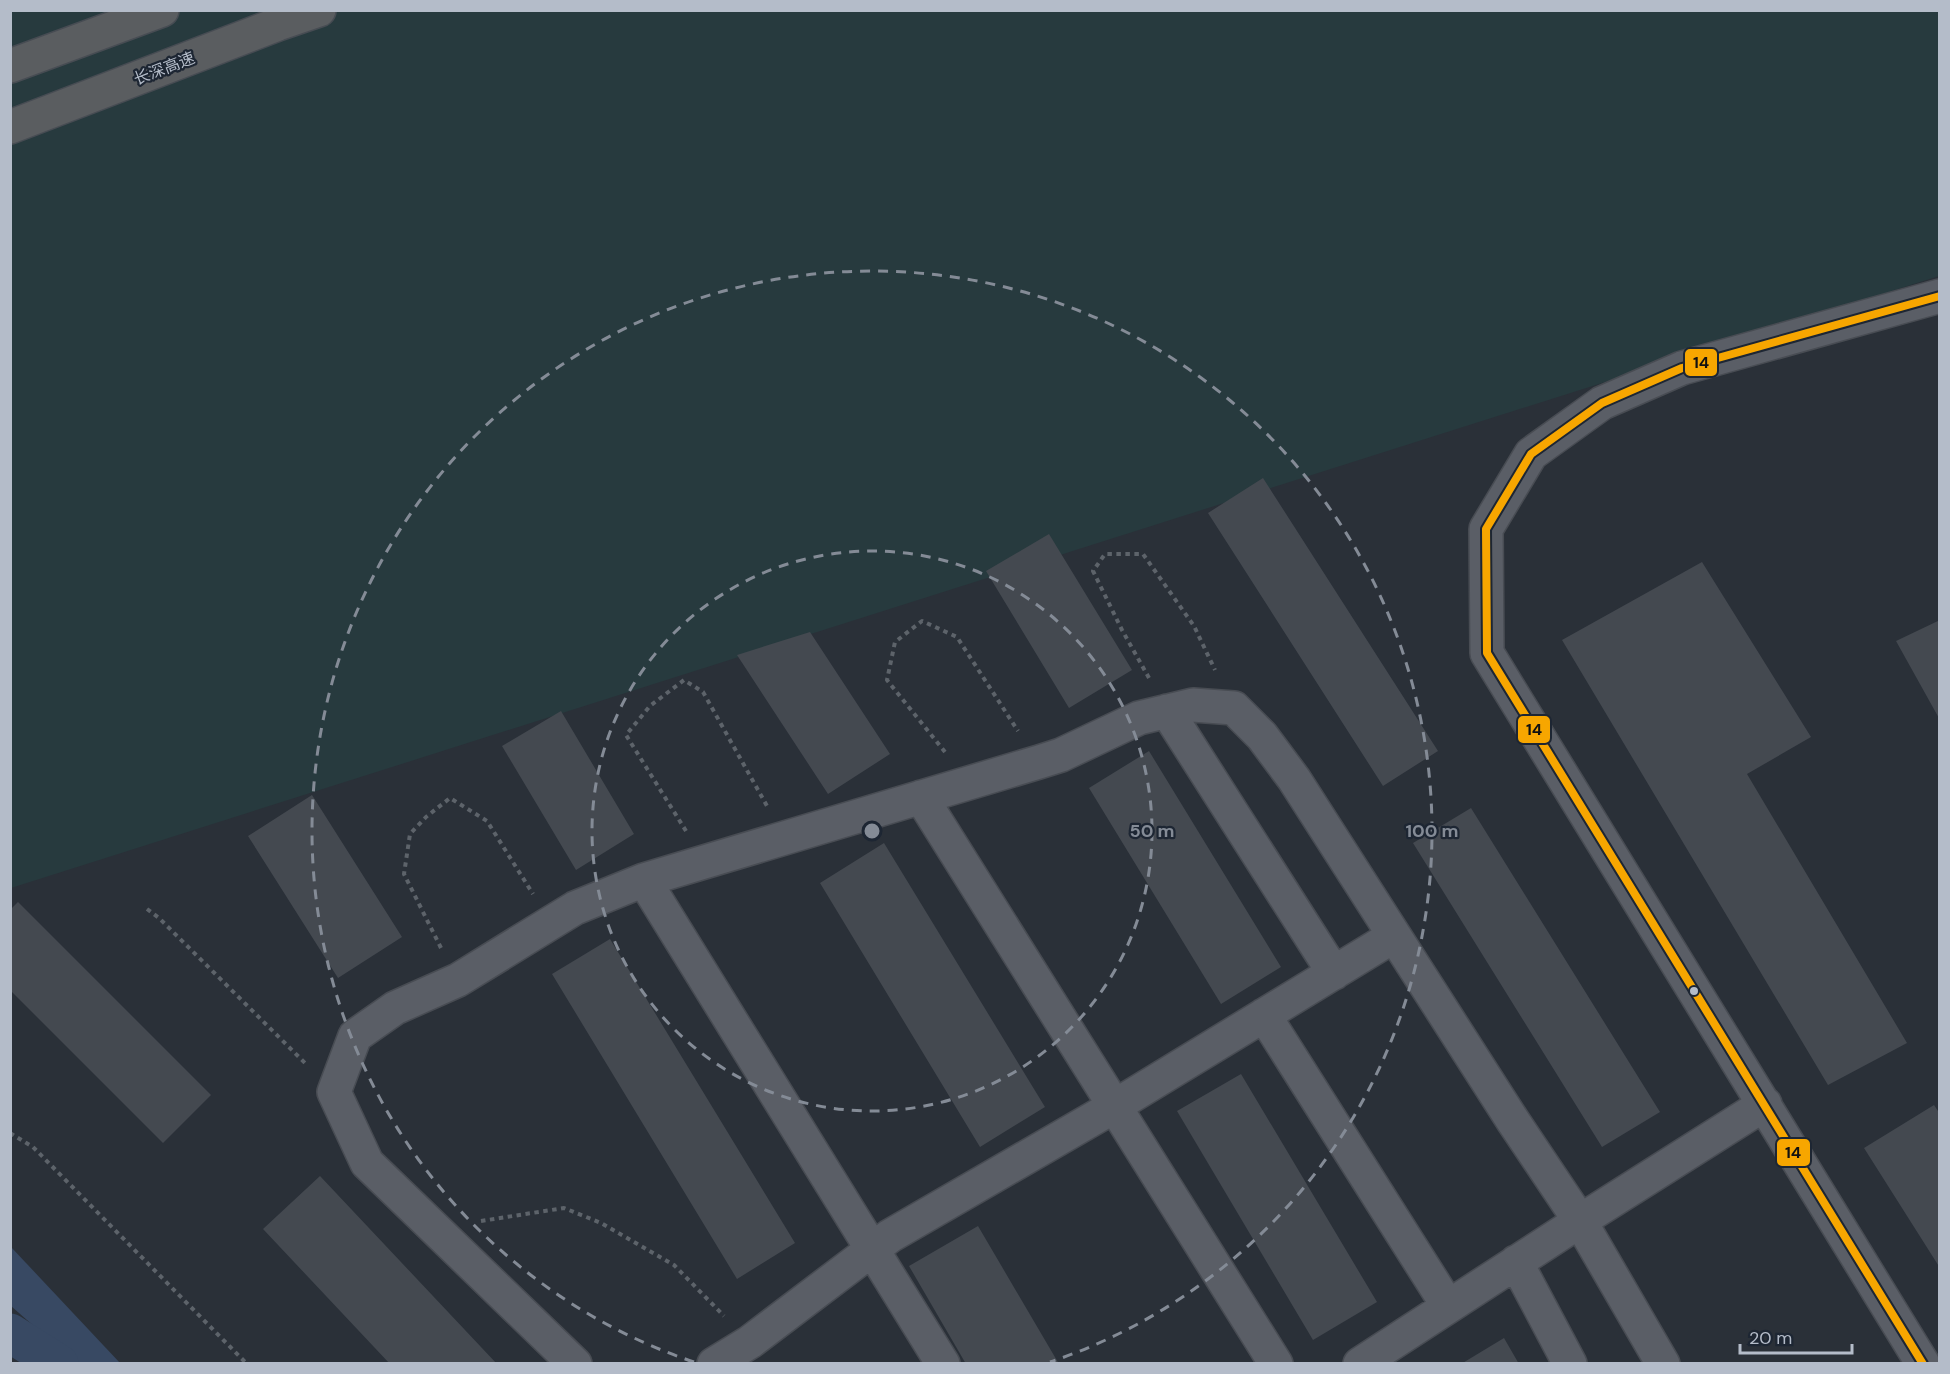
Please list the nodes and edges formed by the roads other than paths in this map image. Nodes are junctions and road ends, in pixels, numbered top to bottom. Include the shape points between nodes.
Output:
1 (162, 10) edge
2 (319, 10) edge
3 (10, 66) edge
4 (10, 127) edge
5 (1940, 296) edge
6 (1167, 711) junction
7 (921, 797) junction
8 (644, 880) junction
9 (1395, 936) junction
10 (1334, 973) junction
11 (1264, 1015) junction
12 (1765, 1104) junction
13 (1115, 1106) junction
14 (1580, 1221) junction
15 (872, 1250) junction
16 (1516, 1262) junction
17 (1448, 1306) junction
18 (575, 1364) edge
19 (714, 1364) edge
20 (943, 1364) edge
21 (1276, 1364) edge
22 (1360, 1364) edge
23 (1570, 1364) edge
24 (1663, 1364) edge
25 (1923, 1364) edge

1 - 3 highway
2 - 4 highway, 长深高速
5 - 12 street via 1682,368 1602,403 1531,454 1486,529 1487,653
6 - 7 street via 1139,718 1061,755
6 - 9 street via 1193,705 1234,708 1262,736 1294,779
6 - 10 street
7 - 8 street
7 - 13 street
8 - 15 street
8 - 18 street via 575,908 458,980 395,1008 355,1036 334,1092 367,1163
9 - 10 street
9 - 14 street
10 - 11 street
11 - 13 street
11 - 17 street
12 - 14 street
12 - 25 street
13 - 15 street
13 - 21 street
14 - 16 street
14 - 24 street
15 - 19 street via 750,1342
15 - 20 street
16 - 17 street
16 - 23 street
17 - 22 street

